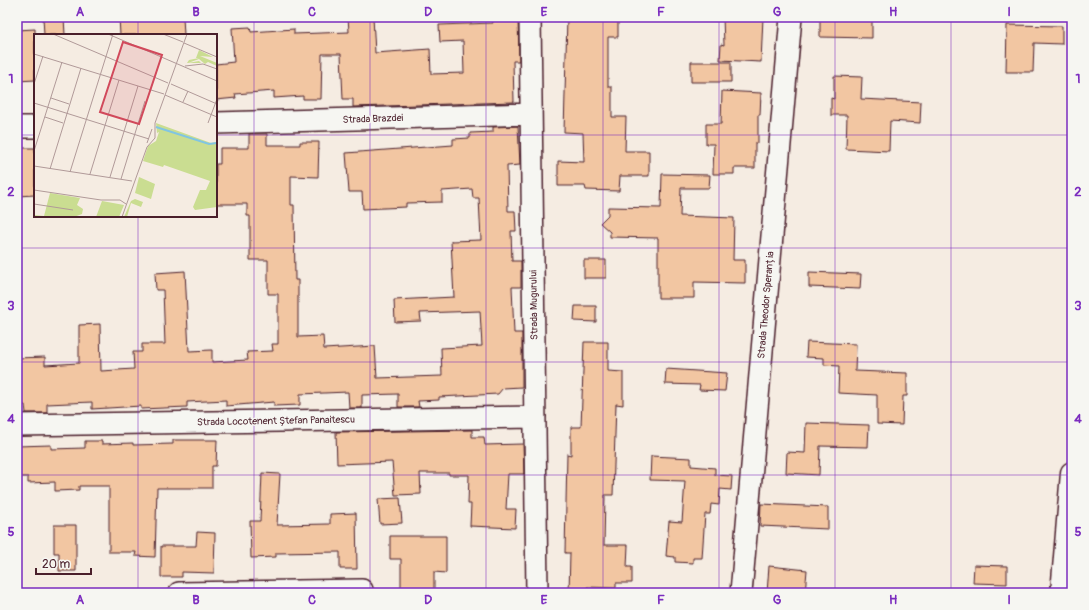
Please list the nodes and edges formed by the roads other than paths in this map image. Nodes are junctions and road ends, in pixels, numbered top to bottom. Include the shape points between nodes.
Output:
1 (530, 17) edge
2 (791, 17) edge
3 (531, 114) junction
4 (217, 123) edge
5 (34, 127) edge
6 (17, 128) edge
7 (535, 417) junction
8 (17, 425) edge
9 (1072, 473) edge
10 (362, 590) dead end
11 (179, 593) edge
12 (537, 593) edge
13 (741, 593) edge
14 (1062, 593) edge

1 - 3 street, Strada Mugurului
2 - 13 street, Strada Theodor Speranția
3 - 4 street, Strada Brazdei
3 - 7 street, Strada Mugurului
5 - 6 street
7 - 8 street, Strada Locotenent Ștefan Panaitescu
7 - 12 street, Strada Mugurului
9 - 14 street
10 - 11 street

